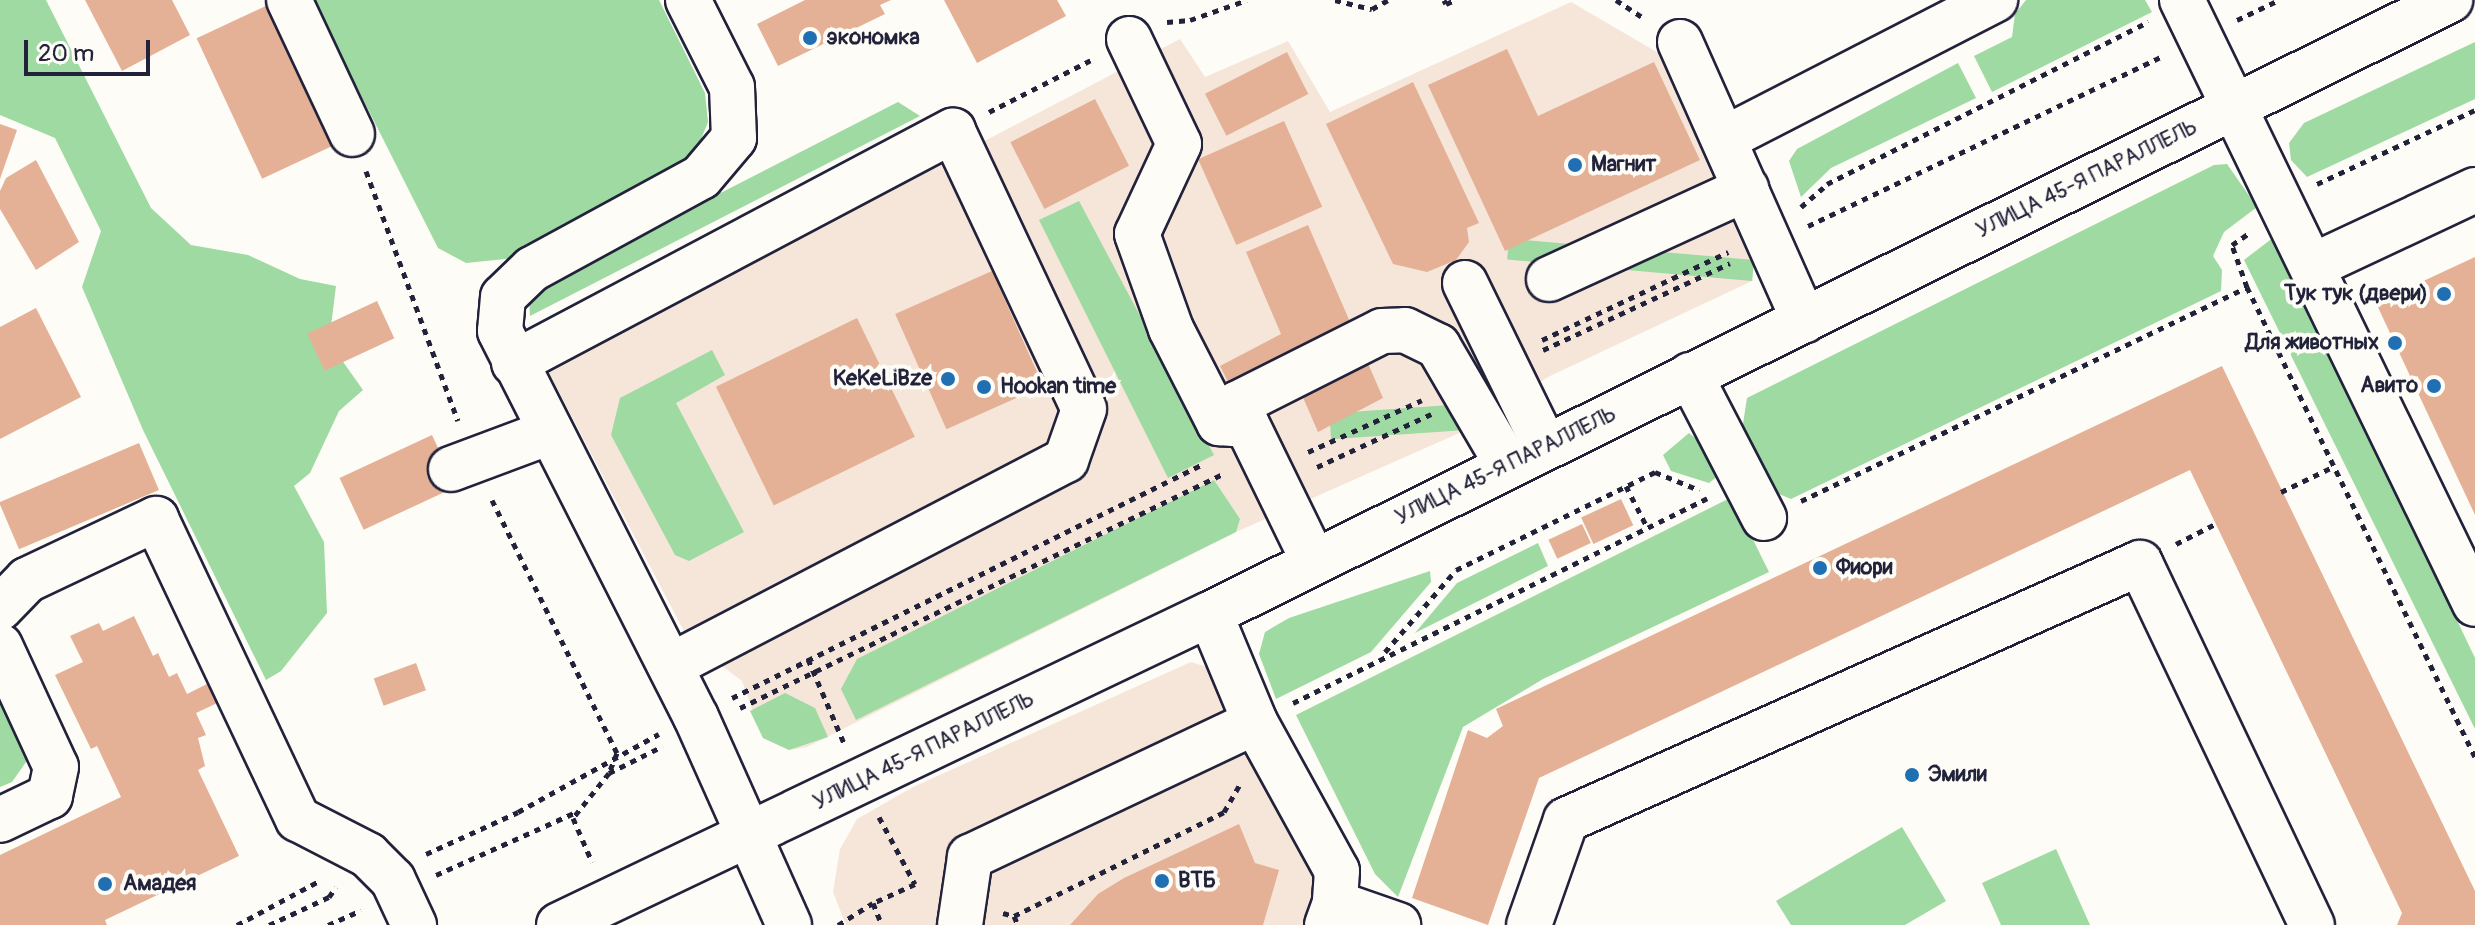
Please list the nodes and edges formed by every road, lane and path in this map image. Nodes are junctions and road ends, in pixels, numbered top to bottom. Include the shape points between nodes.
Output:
1 (289, 0) edge
2 (688, 0) edge
3 (1247, 0) edge
4 (1335, 0) edge
5 (1388, 0) edge
6 (1444, 0) edge
7 (1455, 0) edge
8 (1995, 0) edge
9 (2182, 0) edge
10 (2450, 0) edge
11 (1144, 27) junction
12 (1680, 42) dead end
13 (2235, 106) junction
14 (2475, 110) edge
15 (953, 131) junction
16 (352, 134) joint
17 (1724, 139) junction
18 (1746, 189) junction
19 (2475, 190) edge
20 (2285, 209) junction
21 (2315, 265) junction
22 (1549, 279) dead end
23 (1465, 283) dead end
24 (2247, 287) junction
25 (1804, 321) junction
26 (514, 363) junction
27 (1690, 375) junction
28 (1247, 425) junction
29 (550, 432) junction
30 (1526, 455) junction
31 (462, 465) junction
32 (2333, 467) junction
33 (1626, 486) junction
34 (2281, 492) dead end
35 (1764, 518) joint
36 (1647, 527) junction
37 (1314, 562) junction
38 (2475, 604) edge
39 (0, 608) edge
40 (1210, 614) junction
41 (0, 646) edge
42 (1381, 656) junction
43 (670, 666) junction
44 (1260, 733) junction
45 (2475, 757) edge
46 (577, 812) junction
47 (0, 820) edge
48 (750, 836) junction
49 (343, 876) dead end
50 (915, 884) dead end
51 (610, 902) junction
52 (873, 903) dead end
53 (406, 908) edge
54 (962, 912) edge
55 (1331, 914) edge
56 (1014, 916) junction
57 (269, 925) edge
58 (559, 925) edge
59 (789, 925) edge
60 (838, 925) edge
61 (1018, 925) edge
62 (1398, 925) edge
63 (1529, 925) edge
64 (2312, 925) edge

1 - 16 main road
2 - 26 main road via 732,87 734,138 701,177 532,269 503,297 500,331
3 - 11 path via 1190,20
4 - 5 path via 1372,9
6 - 7 path
8 - 17 main road
9 - 13 main road
10 - 13 main road, УЛИЦА 45-Я ПАРАЛЛЕЛЬ
11 - 15 path
11 - 28 main road via 1179,144 1137,234 1171,329 1219,423
12 - 17 main road
13 - 20 main road
13 - 25 main road, УЛИЦА 45-Я ПАРАЛЛЕЛЬ
14 - 20 path via 2310,187
15 - 26 main road
15 - 43 main road via 1084,409 1066,460
16 - 31 path
17 - 18 main road
18 - 22 main road
18 - 25 main road
19 - 21 main road
20 - 21 main road
20 - 24 path via 2232,245
21 - 38 main road
23 - 30 main road
24 - 32 path
24 - 35 path
25 - 27 main road, УЛИЦА 45-Я ПАРАЛЛЕЛЬ
26 - 29 main road
27 - 30 main road, УЛИЦА 45-Я ПАРАЛЛЕЛЬ
27 - 35 main road
28 - 30 main road via 1237,404 1382,331 1405,330 1438,346
28 - 37 main road
29 - 31 main road
29 - 43 main road
30 - 37 main road, УЛИЦА 45-Я ПАРАЛЛЕЛЬ
31 - 46 path via 617,753 609,773
32 - 34 path
32 - 45 path
33 - 36 path
33 - 36 path via 1655,472 1712,495
33 - 42 path via 1456,570
36 - 42 path
37 - 40 main road, УЛИЦА 45-Я ПАРАЛЛЕЛЬ
39 - 53 main road via 27,580 156,519 298,819 368,855
40 - 44 main road
40 - 48 main road, УЛИЦА 45-Я ПАРАЛЛЕЛЬ
41 - 47 main road via 56,767 50,796
42 - 44 path via 1284,708
43 - 48 main road
44 - 54 main road via 970,857
44 - 55 main road via 1337,871
44 - 56 path via 1224,812
46 - 51 path via 573,818
46 - 53 path
48 - 51 main road, УЛИЦА 45-Я ПАРАЛЛЕЛЬ
48 - 59 main road
49 - 57 path via 329,897
50 - 54 path
51 - 58 main road, УЛИЦА 45-Я ПАРАЛЛЕЛЬ
52 - 60 path
54 - 56 path
55 - 62 main road
56 - 61 path
63 - 64 main road via 1566,820 2140,563

